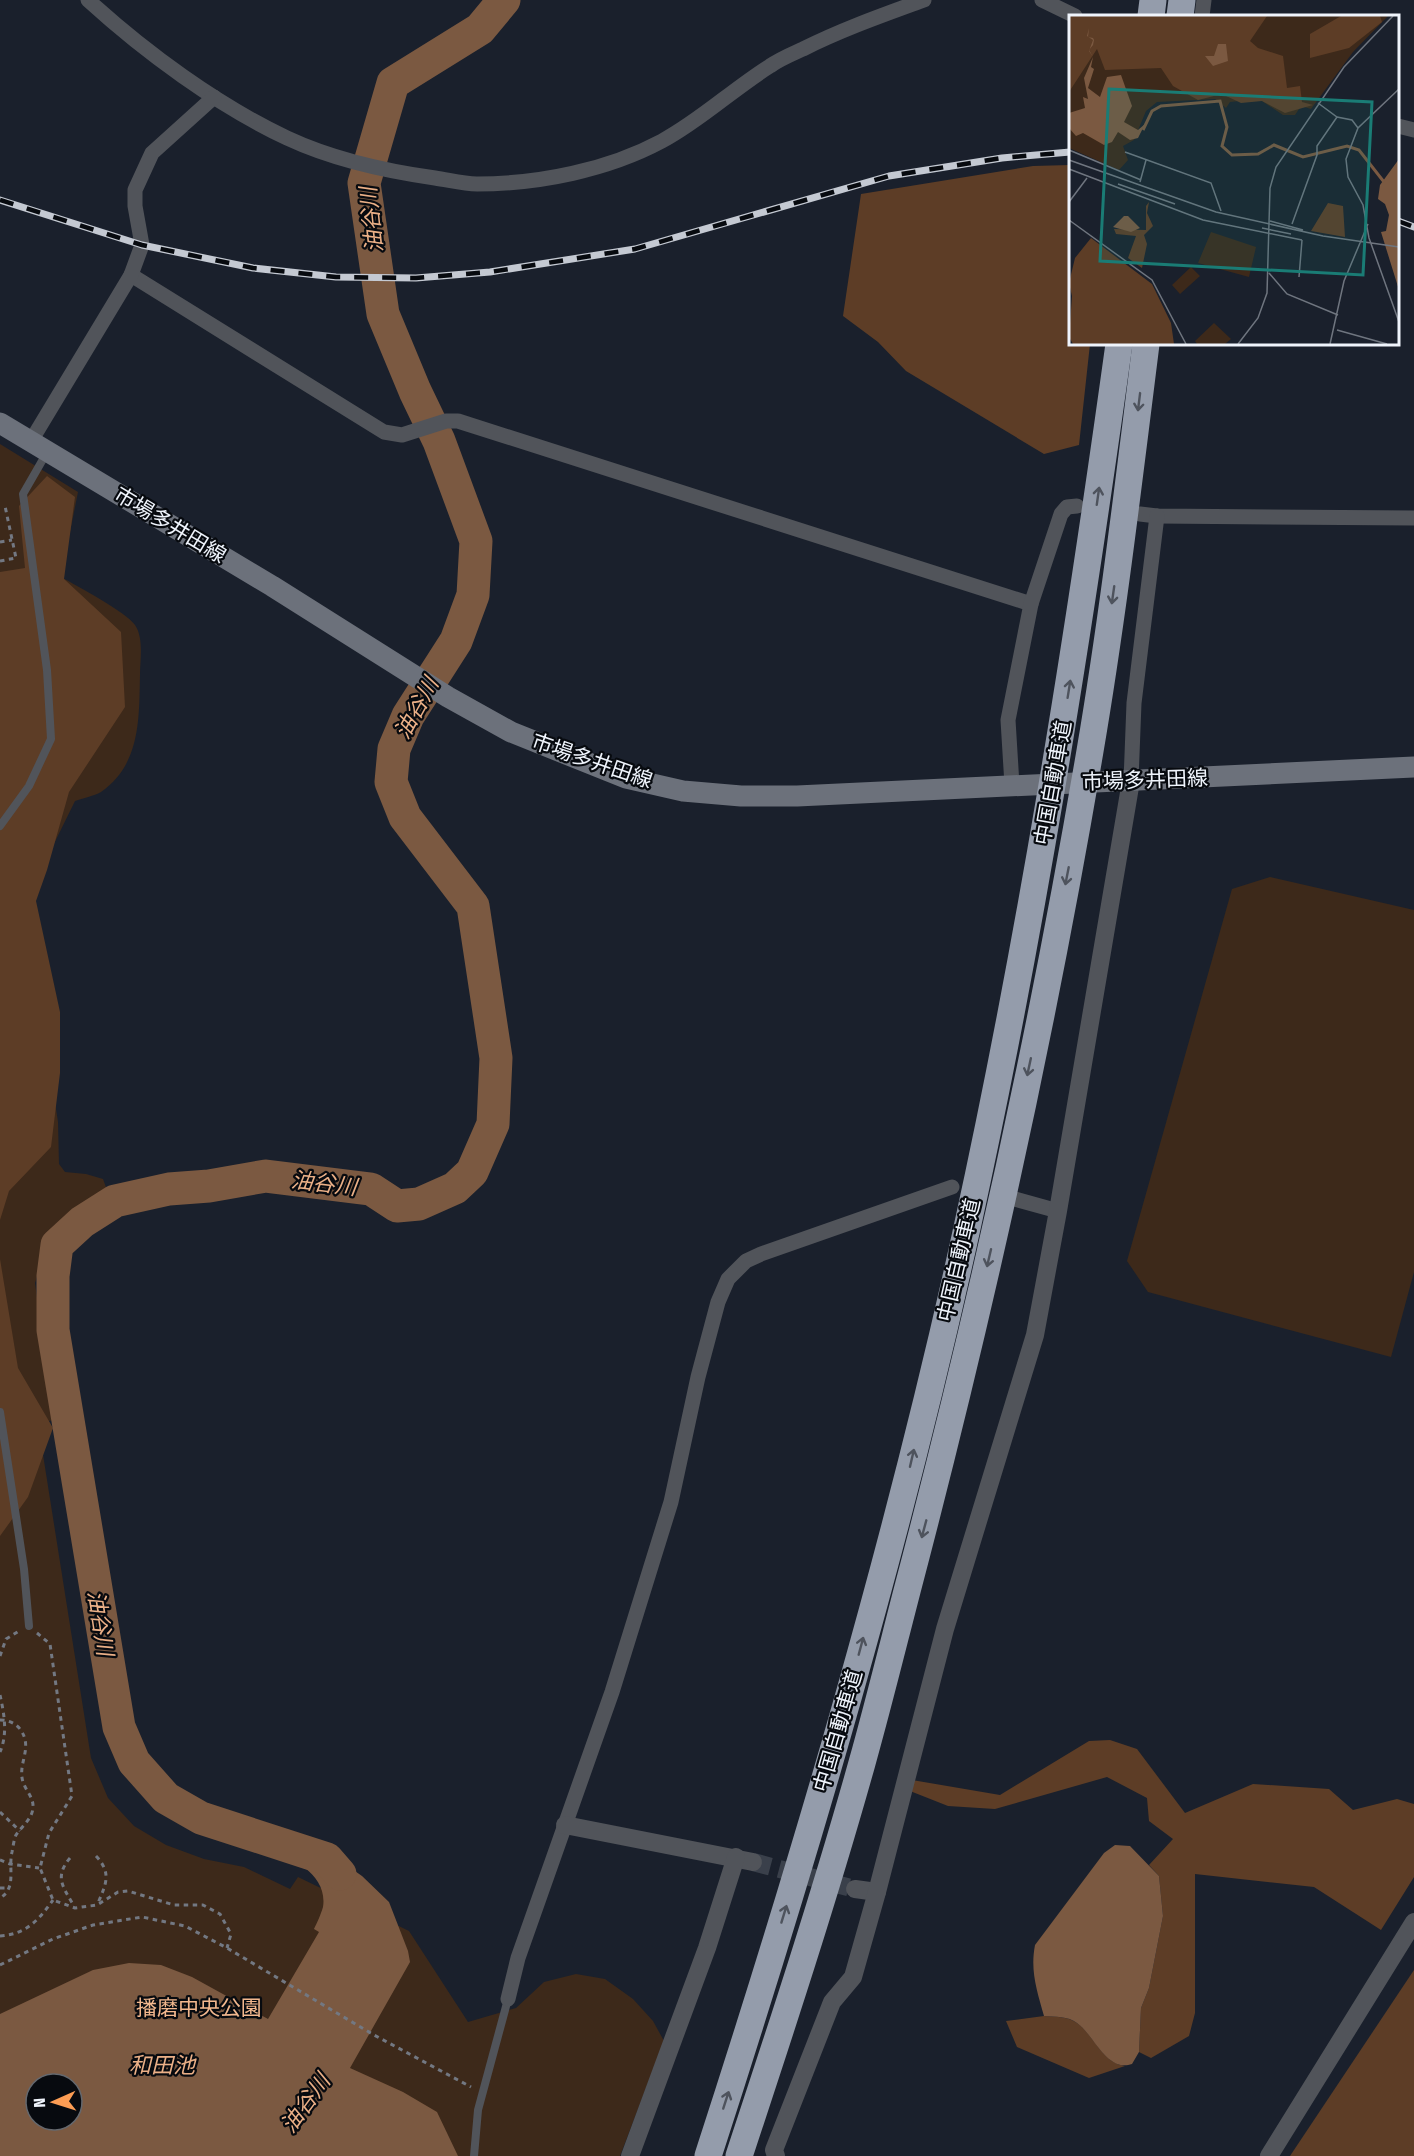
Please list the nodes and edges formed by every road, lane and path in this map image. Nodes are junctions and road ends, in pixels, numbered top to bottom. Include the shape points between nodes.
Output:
1 (88, 0) edge
2 (924, 0) edge
3 (1042, 0) edge
4 (1153, 0) edge
5 (1182, 0) edge
6 (1204, 0) edge
7 (1073, 15) edge
8 (1151, 15) edge
9 (1180, 15) edge
10 (1202, 15) edge
11 (214, 97) junction
12 (1399, 126) edge
13 (1414, 130) edge
14 (130, 275) junction
15 (1119, 345) edge
16 (1146, 345) edge
17 (0, 423) edge
18 (39, 446) junction
19 (4, 506) dead end
20 (1077, 506) dead end
21 (1140, 514) dead end
22 (1157, 516) junction
23 (1414, 518) edge
24 (12, 540) junction
25 (0, 542) edge
26 (0, 561) edge
27 (1031, 604) junction
28 (1414, 767) edge
29 (1131, 781) junction
30 (1012, 785) junction
31 (0, 826) edge
32 (952, 1187) dead end
33 (1011, 1198) dead end
34 (1058, 1211) junction
35 (0, 1412) edge
36 (29, 1626) junction
37 (0, 1656) edge
38 (0, 1695) edge
39 (0, 1719) edge
40 (5, 1720) junction
41 (0, 1752) edge
42 (0, 1812) edge
43 (565, 1825) junction
44 (20, 1831) junction
45 (96, 1856) dead end
46 (70, 1858) dead end
47 (0, 1860) edge
48 (10, 1864) junction
49 (40, 1868) junction
50 (0, 1888) edge
51 (9, 1888) junction
52 (855, 1889) tunnel mouth
53 (877, 1892) junction
54 (0, 1898) edge
55 (53, 1900) junction
56 (97, 1905) junction
57 (75, 1908) junction
58 (1414, 1922) edge
59 (0, 1936) edge
60 (227, 1948) junction
61 (0, 1965) edge
62 (508, 2000) joint
63 (471, 2087) dead end
64 (474, 2156) edge
65 (630, 2156) edge
66 (708, 2156) edge
67 (740, 2156) edge
68 (776, 2156) edge
69 (1269, 2156) edge

1 - 11 street via 118,28
2 - 11 street via 843,29 771,65 663,140 623,158 537,180 476,184 387,171 288,138
3 - 7 street
4 - 8 highway
5 - 9 highway
6 - 10 street
11 - 14 street via 152,153 135,190 142,245
12 - 13 street
14 - 18 street
14 - 27 street via 384,432 402,435 458,421
66 -> 15 highway, 中国自動車道 via 834,1747 909,1472 966,1230 1060,747
16 -> 67 highway, 中国自動車道 via 1090,750 994,1239 936,1483 862,1763
17 - 18 main road, 市場多井田線
18 - 30 main road, 市場多井田線 via 448,697 511,732 626,778 683,791 741,796
18 - 31 lane via 23,494 47,670 51,739 29,786
19 - 24 path
20 - 27 street via 1066,507 1061,513
21 - 22 street
22 - 23 street
22 - 29 street via 1134,703
24 - 25 path
24 - 26 path via 16,558
27 - 30 street via 1008,720
28 - 29 main road, 市場多井田線
29 - 30 main road, 市場多井田線
29 - 34 street
32 - 43 street via 761,1254 746,1261 728,1279 706,1345 671,1502 612,1692
33 - 34 street
34 - 53 street via 1035,1335 945,1629
35 - 36 lane
36 - 37 path via 6,1639
36 - 49 path via 50,1644 72,1796 49,1833
38 - 40 path
39 - 40 path
40 - 41 path
40 - 44 path via 16,1725 26,1737 23,1782 33,1807
42 - 44 path
43 - 62 street via 518,1958
43 - 65 street via 745,1859 707,1948
44 - 48 path
45 - 56 path via 105,1866 107,1879
46 - 57 path via 60,1879
47 - 48 path
48 - 49 path
48 - 51 path
49 - 55 path
50 - 51 path
51 - 54 path
52 - 53 street
53 - 68 street via 853,1977 832,2002 774,2150
55 - 57 path
55 - 59 path via 28,1928
56 - 57 path
56 - 60 path via 118,1892 128,1891 174,1905 203,1905 220,1914 231,1934
58 - 69 street
60 - 61 path via 186,1926 142,1917 93,1925
60 - 63 path
62 - 64 lane via 478,2110

